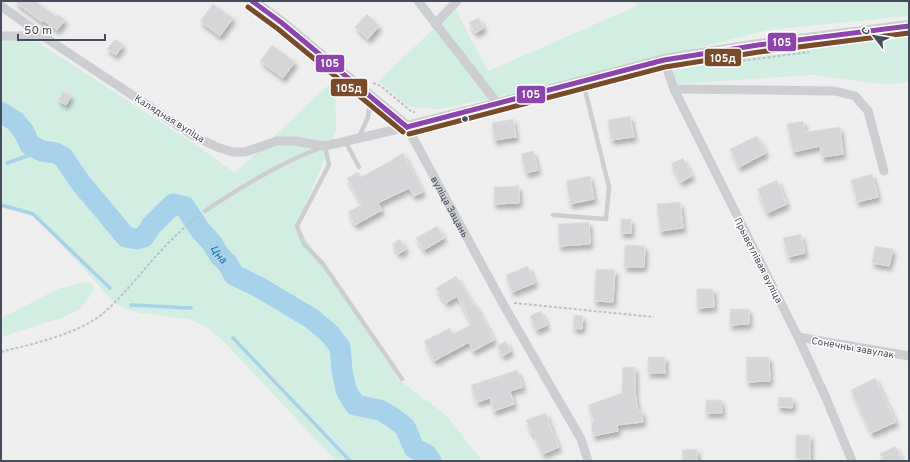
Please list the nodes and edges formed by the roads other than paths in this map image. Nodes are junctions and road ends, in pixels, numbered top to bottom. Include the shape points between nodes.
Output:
1 (252, 1) edge
2 (418, 1) edge
3 (457, 1) edge
4 (1, 6) edge
5 (435, 24) junction
6 (909, 26) edge
7 (1, 36) edge
8 (43, 36) junction
9 (664, 60) junction
10 (583, 82) junction
11 (674, 89) junction
12 (366, 92) junction
13 (498, 104) junction
14 (407, 127) junction
15 (359, 138) junction
16 (345, 141) junction
17 (325, 146) junction
18 (359, 167) dead end
19 (884, 171) dead end
20 (205, 211) road end
21 (553, 215) dead end
22 (798, 337) junction
23 (909, 356) edge
24 (402, 379) dead end
25 (588, 461) edge
26 (852, 461) edge

1 - 12 street, вуліца Зацань
2 - 5 street
3 - 5 street
4 - 8 street, Калядная вуліца
5 - 13 street
6 - 9 street
7 - 8 street
8 - 17 street, Калядная вуліца via 194,136 217,147 233,152 245,152 277,141
9 - 10 street
9 - 11 street, Прыветлівая вуліца
10 - 13 street
10 - 21 lane via 609,187 606,219
11 - 19 street via 835,91 855,96 868,111
11 - 22 street, Прыветлівая вуліца
12 - 14 street, вуліца Зацань
12 - 15 lane via 370,100 368,117
13 - 14 street
14 - 15 street, Калядная вуліца
14 - 25 street, вуліца Зацань via 502,302 581,439
15 - 16 street, Калядная вуліца
16 - 17 street, Калядная вуліца
16 - 18 lane
17 - 20 lane via 280,164
17 - 24 lane via 329,165 297,226 304,244 323,264
22 - 23 street, Сонечны завулак
22 - 26 street, Прыветлівая вуліца

